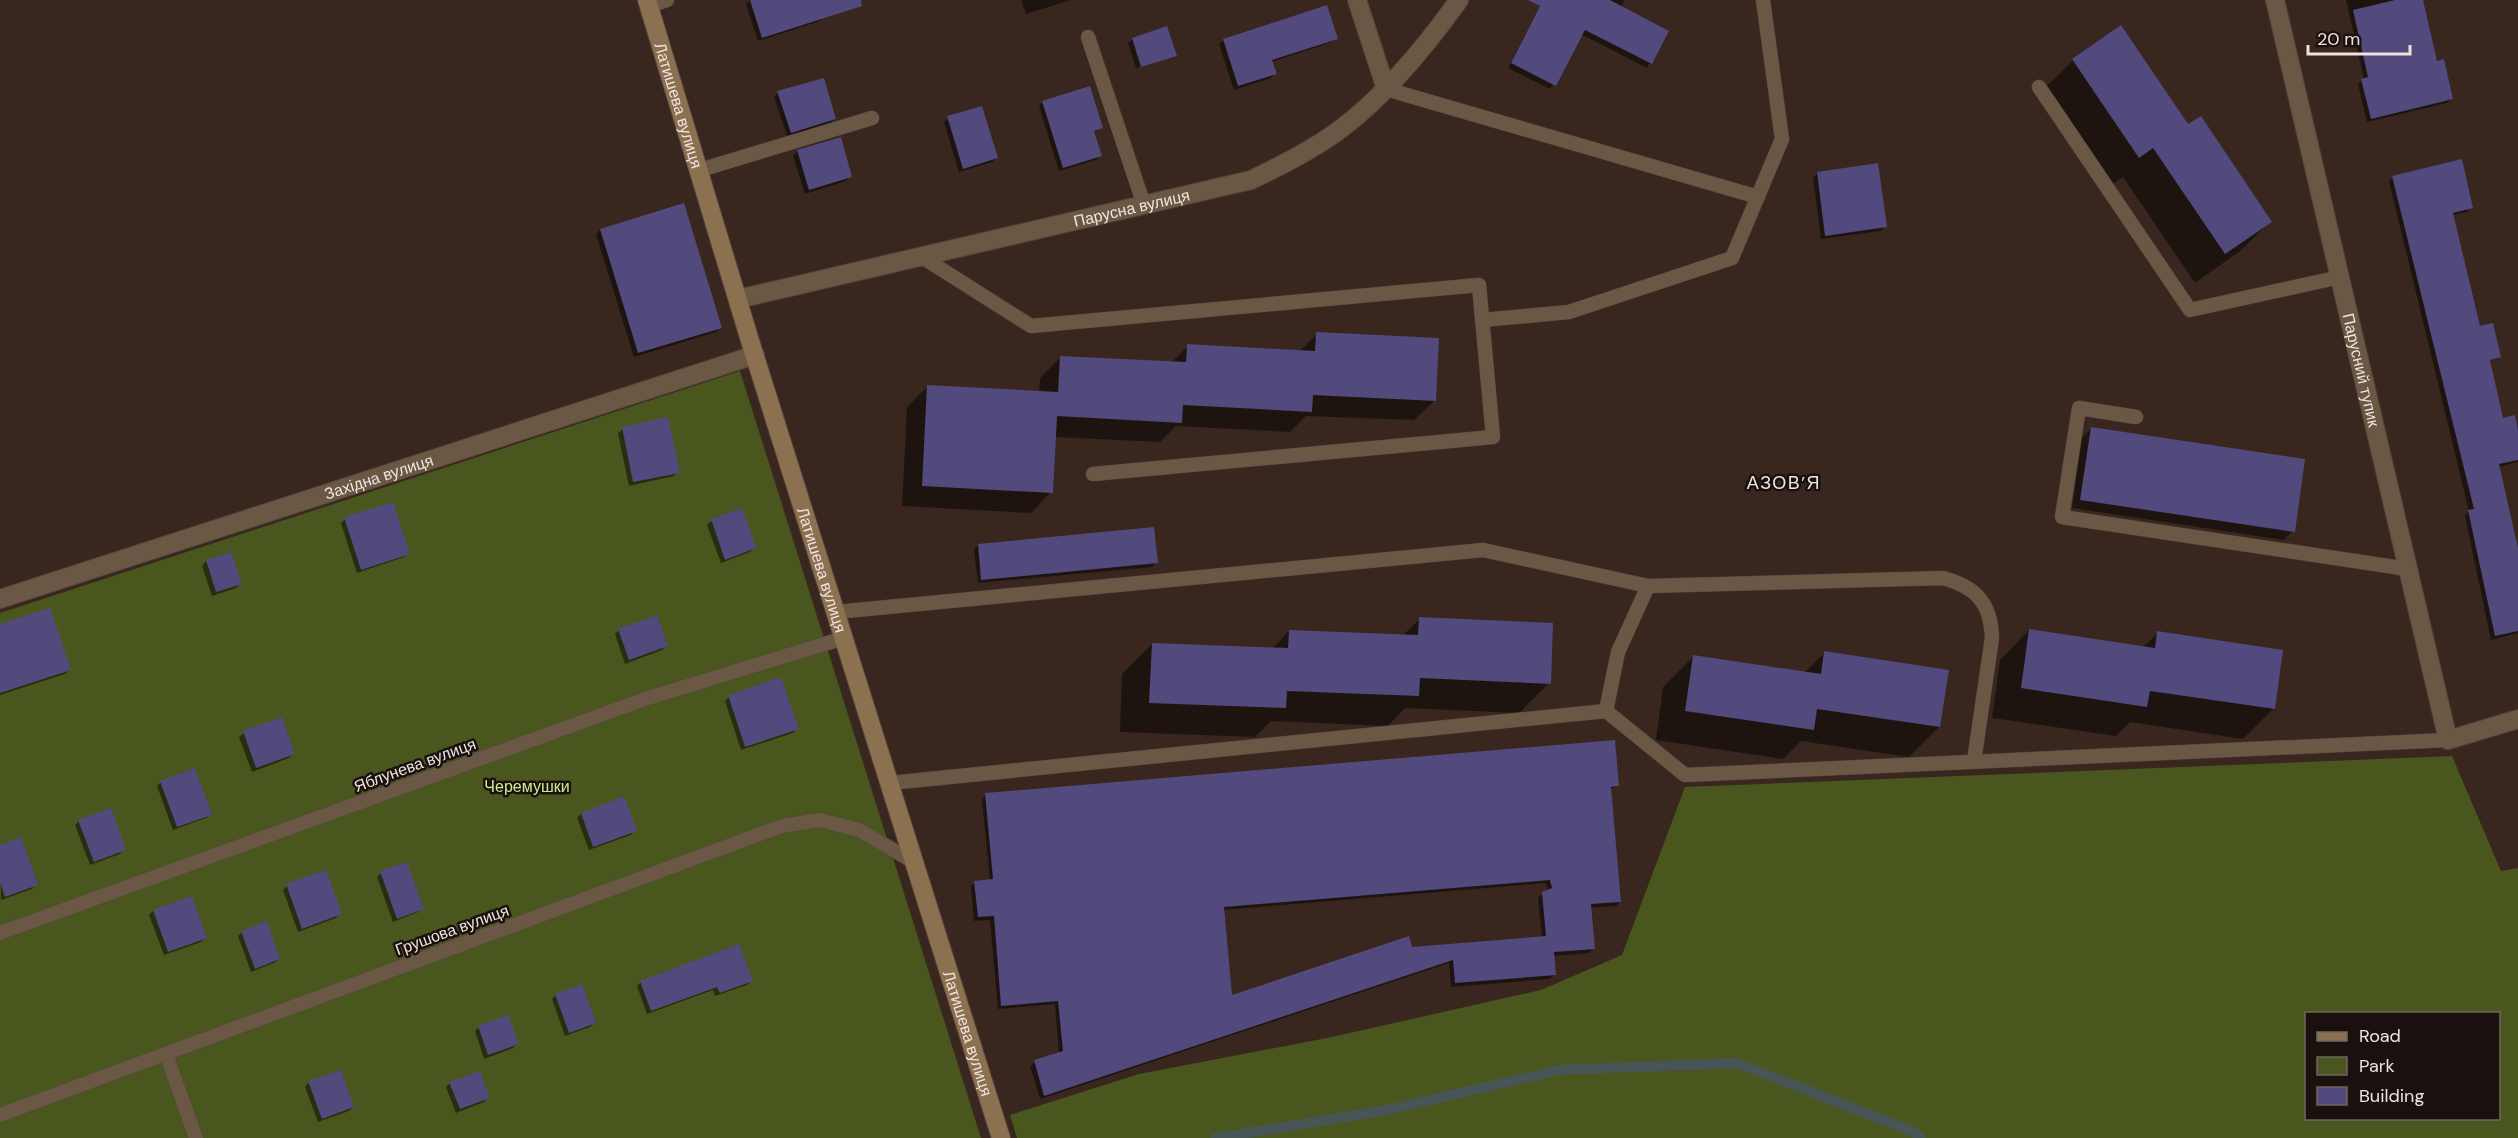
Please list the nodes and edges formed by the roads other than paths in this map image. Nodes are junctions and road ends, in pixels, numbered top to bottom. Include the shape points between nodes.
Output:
1 (667, 0) edge
2 (1358, 0) edge
3 (1459, 0) edge
4 (1763, 0) edge
5 (2276, 0) edge
6 (648, 3) edge
7 (1088, 37) dead end
8 (2039, 87) dead end
9 (1386, 89) junction
10 (872, 118) dead end
11 (700, 170) junction
12 (1758, 196) junction
13 (1144, 205) junction
14 (922, 256) junction
15 (2340, 277) junction
16 (738, 299) junction
17 (1482, 320) junction
18 (755, 355) junction
19 (2136, 417) dead end
20 (1093, 474) dead end
21 (2408, 569) junction
22 (1648, 586) junction
23 (0, 599) edge
24 (836, 612) junction
25 (844, 638) junction
26 (1606, 711) junction
27 (2518, 718) edge
28 (2448, 740) junction
29 (1974, 761) junction
30 (890, 783) junction
31 (914, 862) junction
32 (0, 933) edge
33 (166, 1054) junction
34 (0, 1115) edge
35 (196, 1138) edge
36 (1001, 1138) edge

1 - 6 lane
2 - 9 street
3 - 9 street, Парусна вулиця
4 - 12 lane via 1782,140
5 - 15 street, Парусний тупик
6 - 11 street, Латишева вулиця
7 - 13 lane
8 - 15 lane via 2190,310
9 - 12 lane
9 - 13 street, Парусна вулиця via 1342,128 1300,156 1251,180
10 - 11 lane
11 - 16 street, Латишева вулиця
12 - 17 lane via 1731,258 1569,312
13 - 14 street, Парусна вулиця
14 - 16 street, Парусна вулиця
14 - 17 lane via 1031,326 1479,285
15 - 21 street, Парусний тупик
16 - 18 street, Латишева вулиця
17 - 20 lane via 1493,437
18 - 23 street, Західна вулиця
18 - 24 street, Латишева вулиця
19 - 21 lane via 2079,408 2062,518
21 - 28 street, Парусний тупик
22 - 24 lane via 1483,550
22 - 26 lane via 1618,652
22 - 29 lane via 1943,578 1959,582 1974,591 1991,621 1992,638
24 - 25 street, Латишева вулиця
25 - 30 street, Латишева вулиця
25 - 32 lane, Яблунева вулиця via 645,699
26 - 29 lane via 1685,775
26 - 30 lane
27 - 28 street
28 - 29 lane
30 - 31 street, Латишева вулиця
31 - 33 lane, Грушова вулиця via 859,830 820,820 782,826
31 - 36 street, Латишева вулиця
33 - 34 lane, Грушова вулиця
33 - 35 lane

